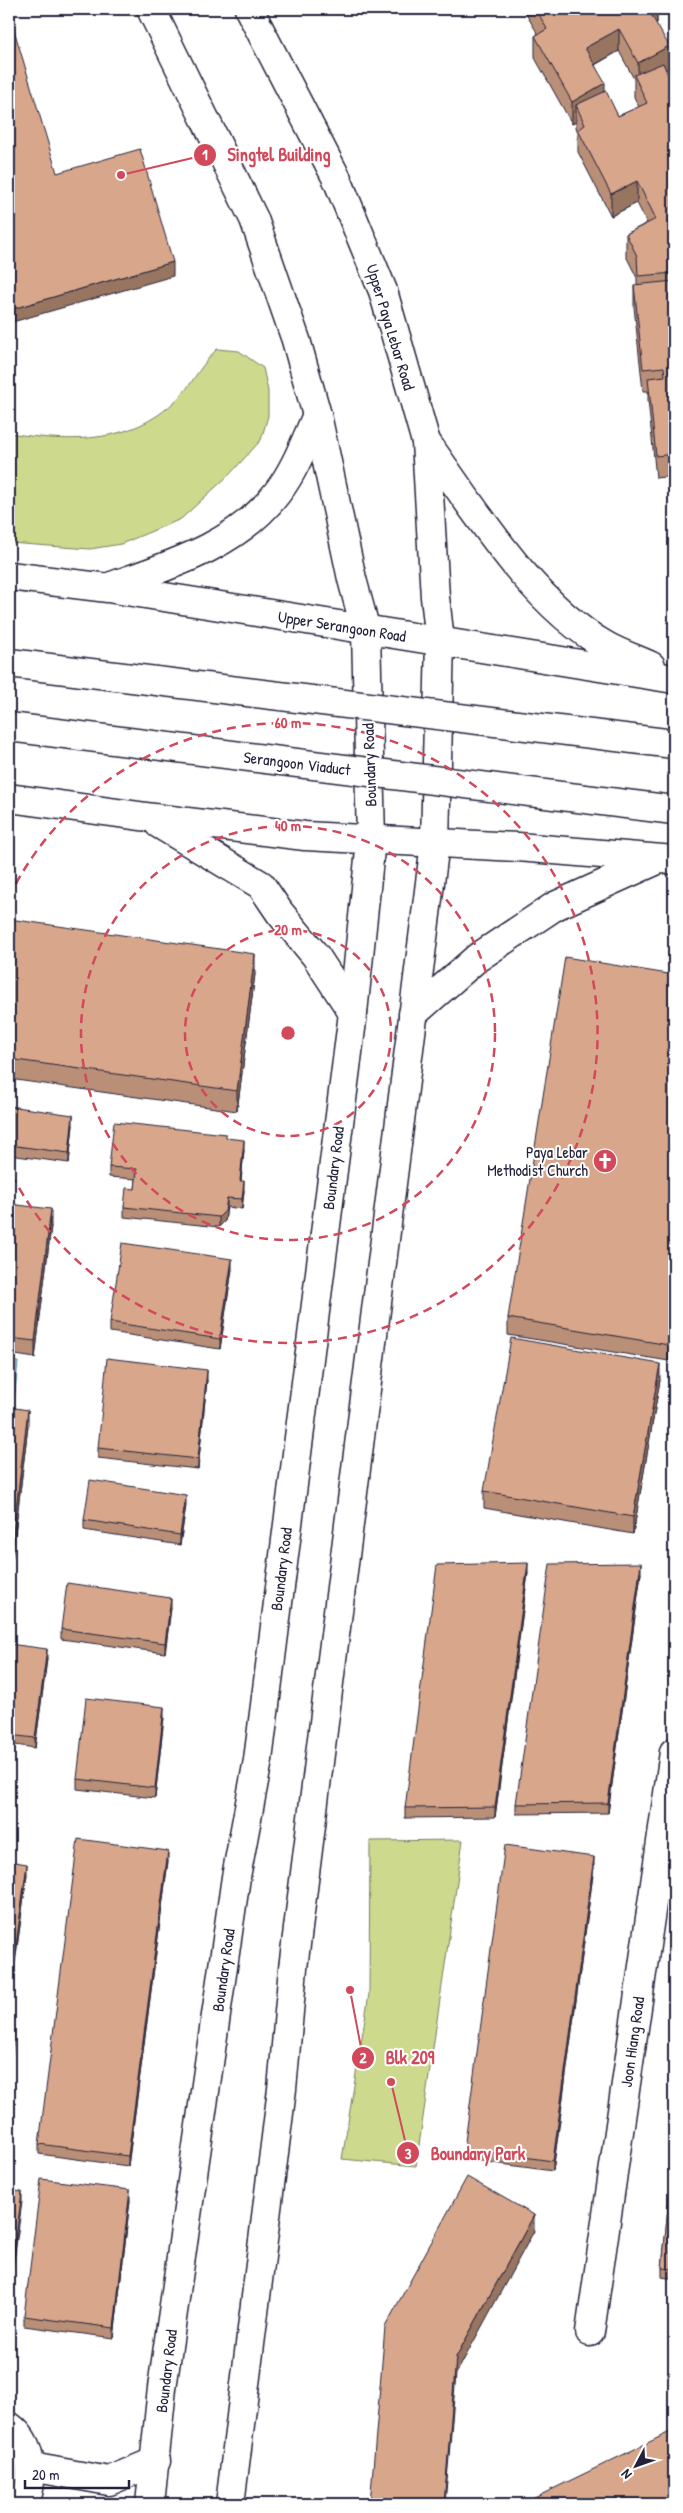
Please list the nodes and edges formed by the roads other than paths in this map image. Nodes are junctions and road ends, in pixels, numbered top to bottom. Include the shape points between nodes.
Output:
1 (151, 9) edge
2 (249, 9) edge
3 (317, 415) junction
4 (426, 442) junction
5 (9, 576) edge
6 (108, 588) junction
7 (366, 631) junction
8 (440, 641) junction
9 (9, 663) edge
10 (674, 678) edge
11 (9, 728) edge
12 (674, 744) edge
13 (9, 798) edge
14 (674, 810) edge
15 (147, 818) junction
16 (371, 840) junction
17 (435, 843) junction
18 (666, 860) edge
19 (353, 1013) junction
20 (414, 1014) junction
21 (674, 1752) edge
22 (590, 2332) dead end
23 (9, 2426) edge
24 (156, 2461) junction
25 (31, 2467) junction
26 (24, 2504) edge
27 (150, 2504) edge
28 (230, 2504) edge

1 - 3 main road via 254,219 296,340
2 - 4 main road, Upper Paya Lebar Road via 337,180 383,291
3 - 6 main road via 297,462 277,494 248,522 180,562
3 - 7 main road
4 - 8 main road, Upper Paya Lebar Road
4 - 10 main road via 511,558 558,611 606,646
5 - 6 main road, Upper Serangoon Road
6 - 7 main road, Upper Serangoon Road
7 - 8 main road, Upper Serangoon Road
7 - 16 main road, Boundary Road
8 - 10 main road, Upper Serangoon Road
8 - 17 main road
9 - 12 main road, bridge
11 - 14 main road, Serangoon Viaduct, bridge
13 - 15 main road
15 - 16 main road
15 - 19 main road via 261,885
16 - 17 main road
16 - 19 main road, Boundary Road
17 - 18 main road
17 - 20 main road
18 - 20 main road via 549,911 477,958
19 - 24 main road, Boundary Road via 258,1760 236,1877 162,2388
20 - 28 main road via 295,1949 282,2089
21 - 22 main road, Joon Hiang Road
23 - 25 main road via 25,2446
24 - 25 main road via 109,2481
24 - 27 main road, Boundary Road
25 - 26 main road via 30,2488

